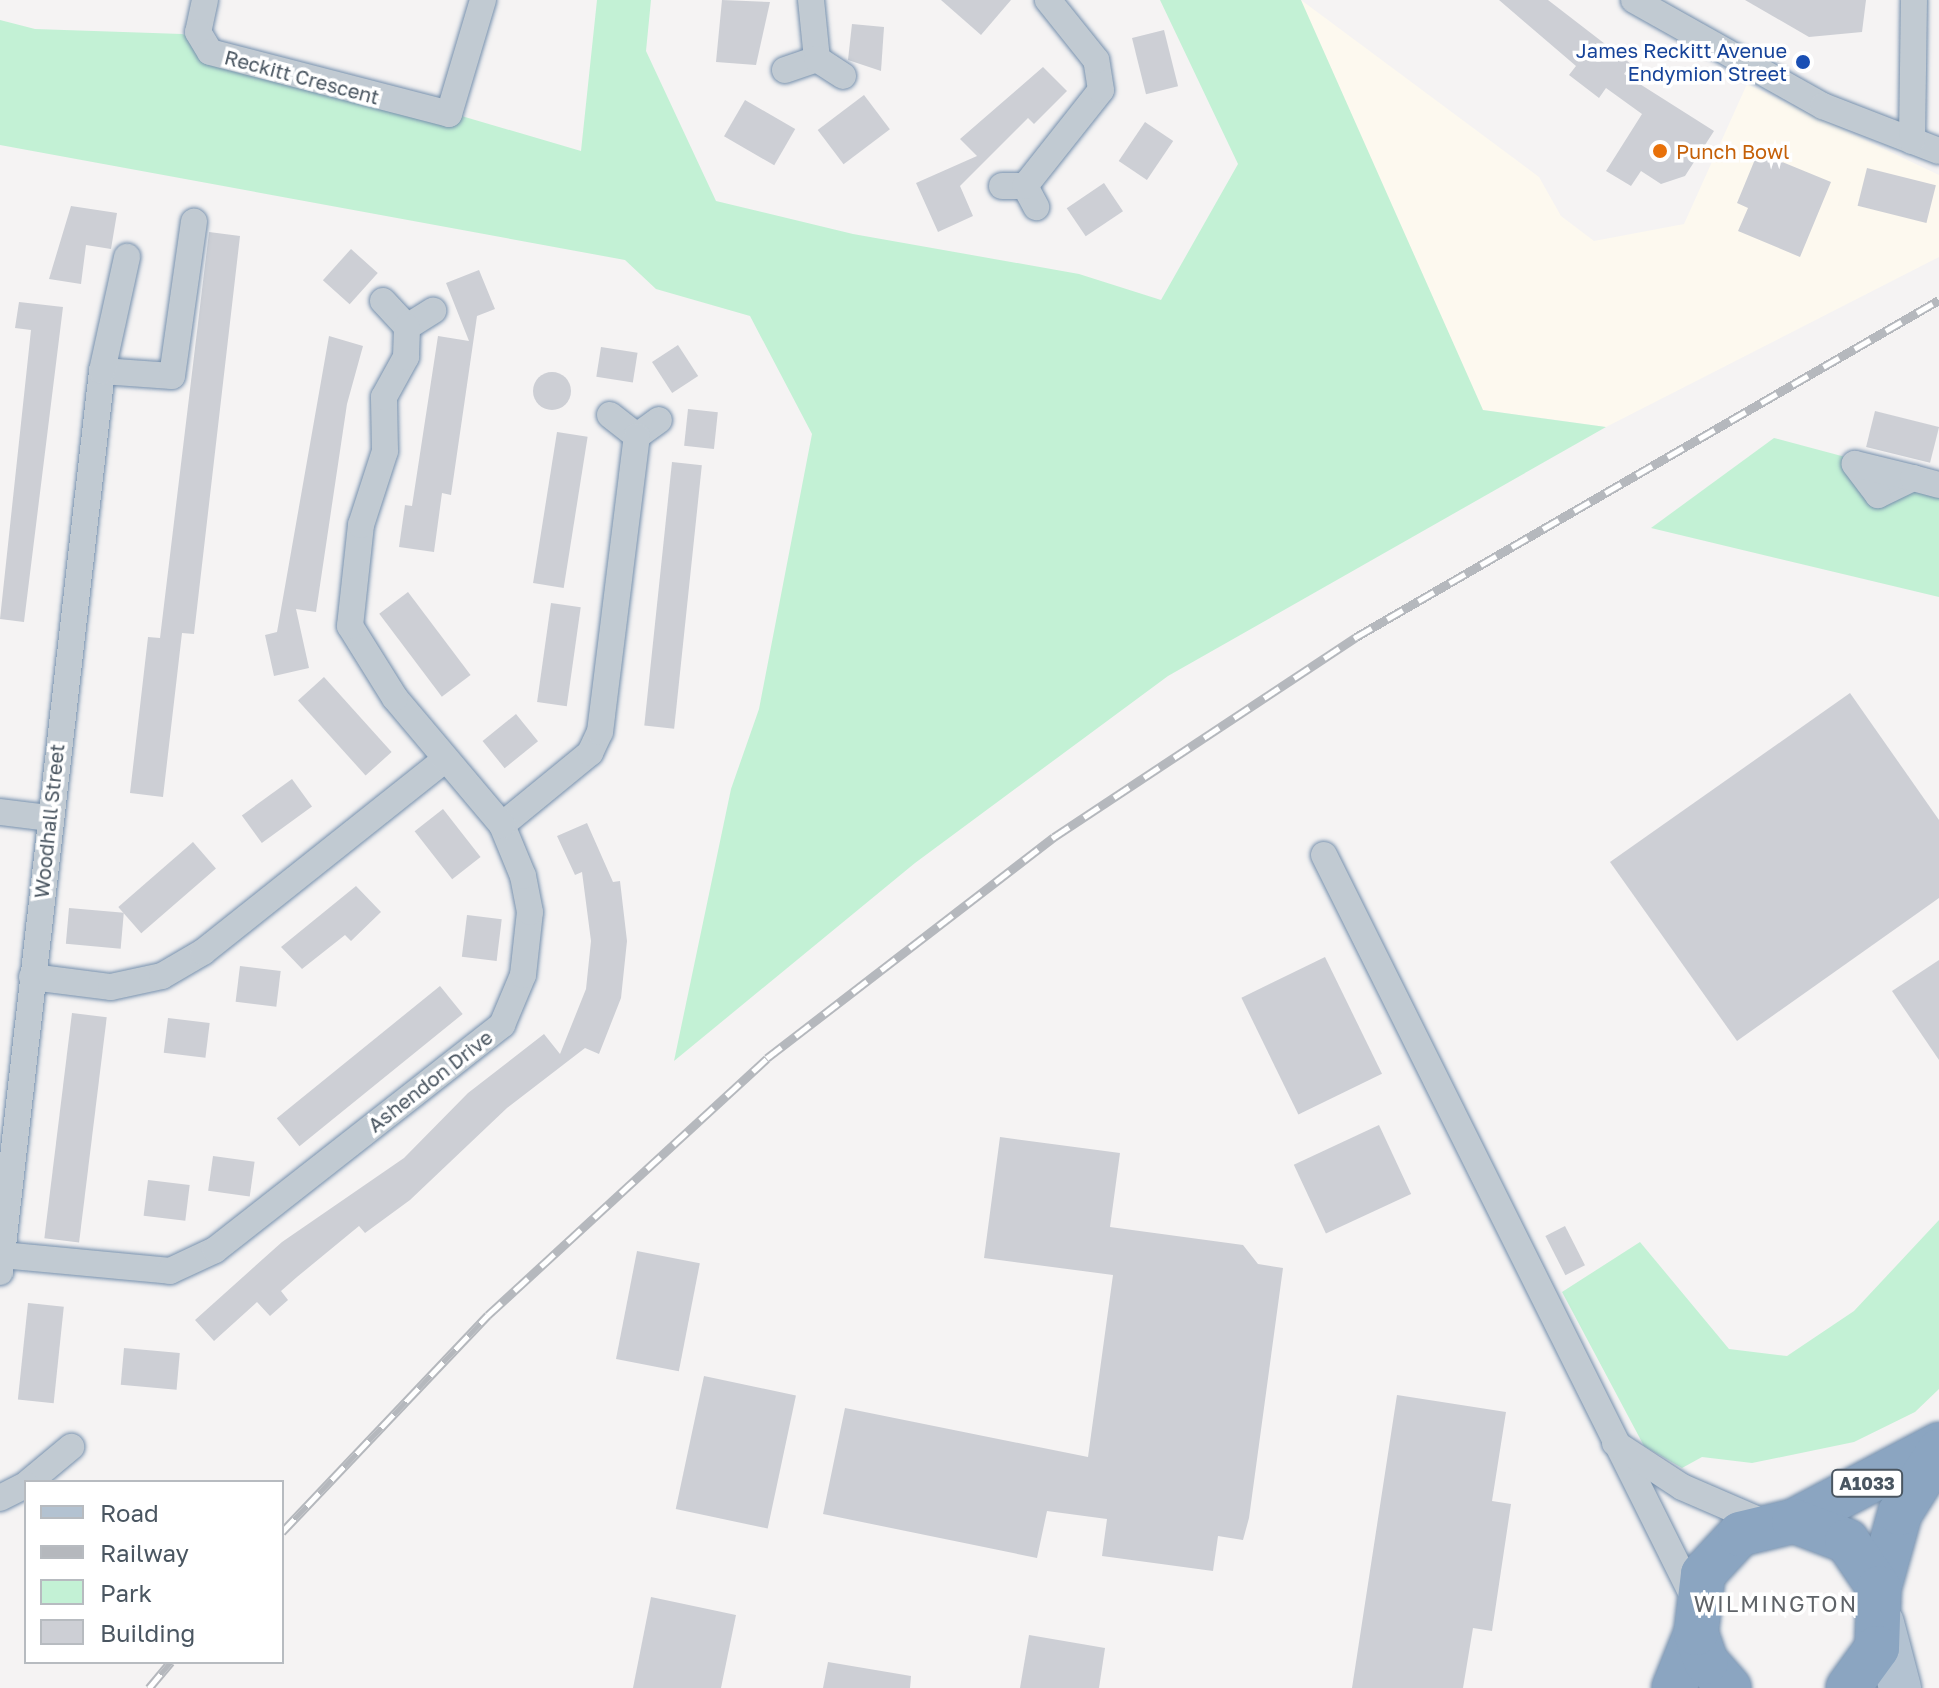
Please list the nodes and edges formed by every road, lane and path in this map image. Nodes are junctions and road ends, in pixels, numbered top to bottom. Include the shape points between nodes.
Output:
1 (205, 0) edge
2 (483, 0) edge
3 (811, 0) edge
4 (1048, 0) edge
5 (1634, 0) edge
6 (1914, 0) edge
7 (817, 59) junction
8 (785, 70) dead end
9 (843, 76) dead end
10 (1912, 141) junction
11 (1939, 151) edge
12 (1021, 193) dead end
13 (194, 222) dead end
14 (127, 257) dead end
15 (383, 301) dead end
16 (433, 311) dead end
17 (407, 327) junction
18 (102, 371) junction
19 (610, 415) dead end
20 (659, 420) dead end
21 (637, 436) junction
22 (1913, 478) dead end
23 (1939, 485) edge
24 (444, 760) junction
25 (0, 812) edge
26 (49, 818) junction
27 (502, 825) junction
28 (1324, 855) dead end
29 (32, 977) junction
30 (3, 1208) edge
31 (1, 1264) edge
32 (1612, 1441) junction
33 (1939, 1445) edge
34 (71, 1447) dead end
35 (1939, 1451) edge
36 (32, 1480) edge
37 (24, 1485) edge
38 (0, 1498) edge
39 (1780, 1522) junction
40 (1881, 1605) junction
41 (1695, 1616) junction
42 (1674, 1688) edge
43 (1729, 1688) edge
44 (1848, 1688) edge
45 (1900, 1688) edge

1 - 2 street, Reckitt Crescent via 198,32 210,52 449,114
3 - 7 street
4 - 12 street via 1096,60 1101,90
5 - 10 street via 1725,57
6 - 10 street
7 - 8 street
7 - 9 street
10 - 11 street
13 - 18 street via 172,376
14 - 18 street, Woodhall Street
15 - 17 street
16 - 17 street
17 - 24 street, Ashendon Drive via 406,357 384,397 385,451 361,525 350,626 358,648
18 - 26 street, Woodhall Street
19 - 21 street
20 - 21 street
21 - 27 street via 600,732 590,753
22 - 23 street
24 - 27 street, Ashendon Drive
24 - 29 street via 203,952 162,976 111,987
25 - 26 street
26 - 29 street, Woodhall Street
27 - 31 street, Ashendon Drive via 530,912 523,975 502,1025 193,1261 170,1271
28 - 32 street
29 - 30 street, Woodhall Street
30 - 31 street, Woodhall Street
32 - 39 street via 1682,1487
32 - 41 street
33 - 39 highway, A1033
34 - 36 street
35 - 40 highway, A1033 via 1900,1513
37 - 38 street
39 - 40 highway via 1847,1541
39 - 41 highway via 1719,1551
40 - 44 highway via 1877,1648
40 - 45 main road
41 - 42 highway
41 - 43 highway via 1706,1662

